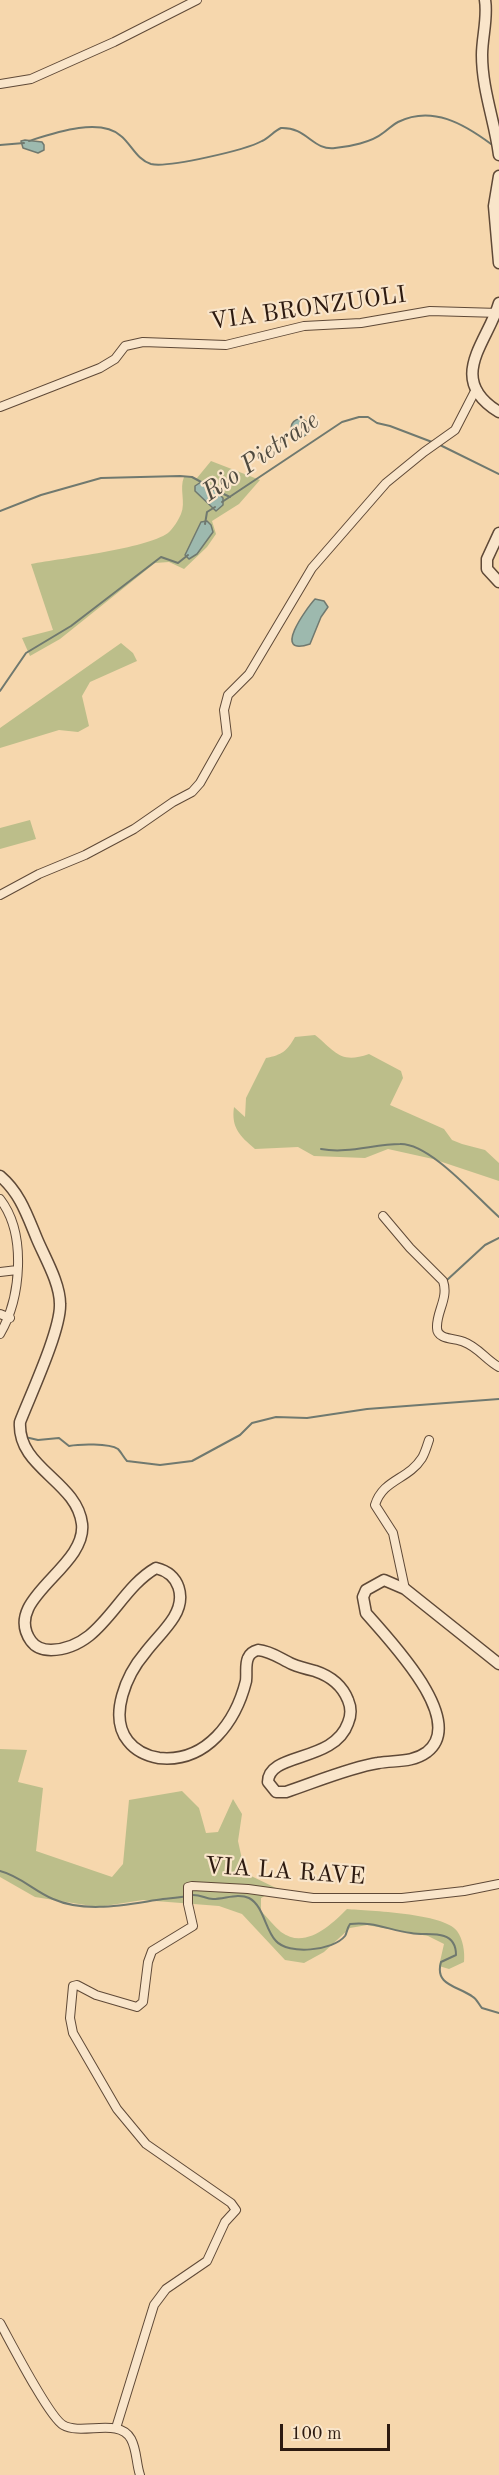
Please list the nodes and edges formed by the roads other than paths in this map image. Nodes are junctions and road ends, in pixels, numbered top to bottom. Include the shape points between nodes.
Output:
1 (197, 0) edge
2 (485, 0) edge
3 (0, 84) edge
4 (499, 155) edge
5 (499, 176) edge
6 (499, 262) edge
7 (498, 310) edge
8 (478, 391) junction
9 (0, 407) edge
10 (499, 412) edge
11 (499, 533) edge
12 (499, 582) edge
13 (0, 895) edge
14 (0, 1176) edge
15 (0, 1199) edge
16 (383, 1216) dead end
17 (17, 1270) junction
18 (0, 1272) edge
19 (0, 1314) edge
20 (10, 1318) junction
21 (0, 1334) edge
22 (499, 1367) edge
23 (429, 1440) dead end
24 (405, 1589) junction
25 (499, 1664) edge
26 (499, 1884) edge
27 (0, 2323) edge
28 (116, 2428) junction
29 (140, 2475) edge

1 - 3 street via 31,79
2 - 4 street via 483,67
5 - 6 street via 494,206
7 - 8 street via 473,357 473,378
7 - 9 street, VIA BRONZUOLI via 430,311 361,323 304,326 226,345 143,342 125,346 115,359 100,368
8 - 10 street
8 - 13 street via 455,430 386,483 312,568 249,674 228,695 224,710 227,735 192,792 134,829
11 - 12 street via 487,559 487,569
14 - 24 street via 23,1204 61,1305 20,1422 20,1435 36,1463 73,1501 82,1525 75,1549 29,1605 24,1620 26,1631 35,1645 43,1649 63,1649 84,1640 156,1568 166,1571 178,1584 180,1595 173,1619 143,1655 126,1686 118,1715 120,1729 128,1741 139,1752 160,1758 179,1757 211,1742 238,1707 247,1660 258,1650 325,1674 345,1694 350,1705 347,1726 336,1742 272,1770 268,1782 276,1792 378,1763 401,1762 427,1752 440,1729 432,1700 363,1604 366,1590 384,1580
15 - 17 street via 16,1229
16 - 22 street via 446,1288 436,1327 438,1334 472,1346
17 - 18 street
17 - 20 street
19 - 20 street
20 - 21 street
23 - 24 street via 422,1458 406,1475 384,1487 375,1505 393,1533
24 - 25 street
26 - 28 street, VIA LA RAVE via 402,1898 312,1898 226,1887 188,1890 193,1926 152,1951 140,2005 121,2004 73,1986 73,2033 126,2121 155,2152 236,2210 225,2222 207,2261 166,2289 154,2305
27 - 28 street via 61,2424
28 - 29 street via 132,2440

